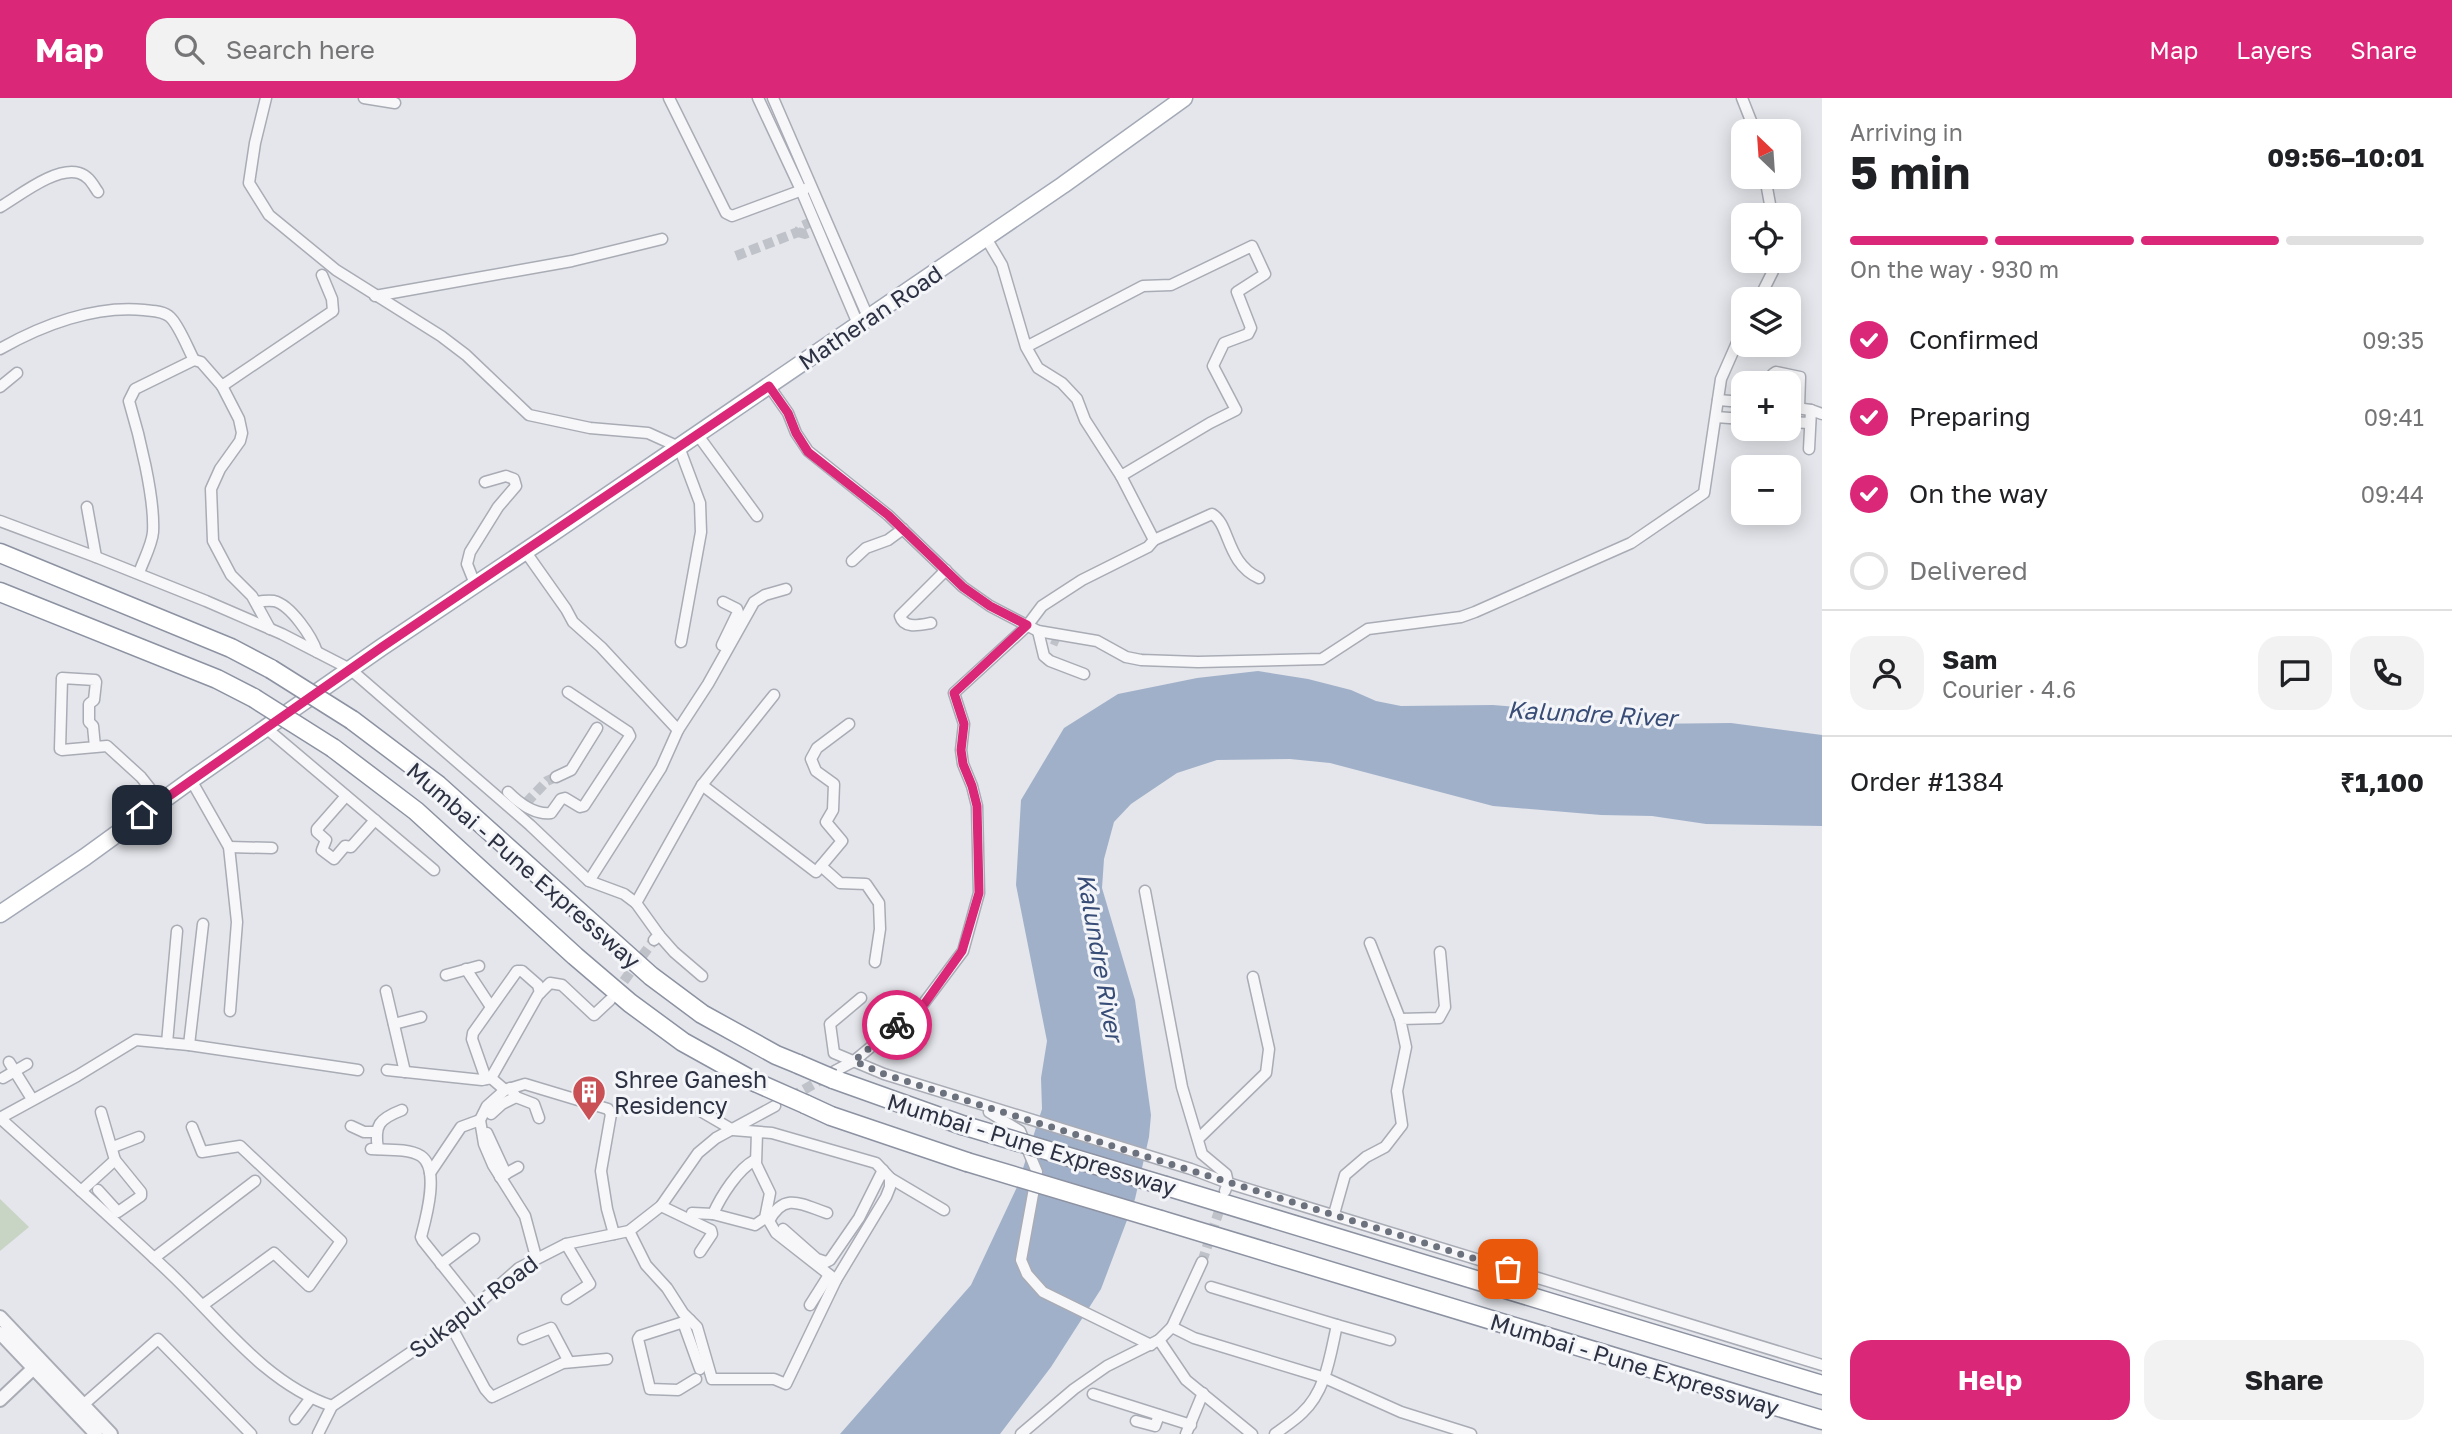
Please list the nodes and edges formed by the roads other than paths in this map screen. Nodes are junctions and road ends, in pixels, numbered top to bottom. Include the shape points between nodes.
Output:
1 (266, 98) edge
2 (364, 98) edge
3 (669, 98) edge
4 (758, 98) edge
5 (773, 98) edge
6 (1184, 98) edge
7 (1742, 98) edge
8 (395, 103) dead end
9 (1750, 119) edge
10 (812, 186) junction
11 (801, 190) junction
12 (98, 192) dead end
13 (0, 207) edge
14 (986, 238) junction
15 (662, 239) dead end
16 (322, 275) dead end
17 (375, 296) junction
18 (863, 321) junction
19 (1026, 347) junction
20 (0, 349) edge
21 (1731, 357) edge
22 (194, 360) junction
23 (17, 373) dead end
24 (222, 386) junction
25 (769, 386) junction
26 (0, 387) edge
27 (1718, 400) junction
28 (1731, 401) edge
29 (1801, 408) edge
30 (1811, 410) junction
31 (1822, 414) edge
32 (1716, 417) junction
33 (1731, 418) edge
34 (1801, 423) edge
35 (1810, 424) junction
36 (697, 435) junction
37 (679, 447) junction
38 (1809, 449) dead end
39 (1121, 476) junction
40 (485, 482) dead end
41 (87, 507) dead end
42 (757, 516) dead end
43 (0, 521) edge
44 (903, 529) junction
45 (1154, 540) junction
46 (525, 551) junction
47 (0, 553) edge
48 (96, 556) junction
49 (852, 561) dead end
50 (946, 570) junction
51 (139, 573) junction
52 (1259, 578) dead end
53 (475, 584) junction
54 (786, 589) dead end
55 (0, 592) edge
56 (257, 602) junction
57 (723, 602) dead end
58 (931, 623) dead end
59 (736, 625) junction
60 (1027, 625) junction
61 (270, 629) junction
62 (1039, 633) junction
63 (1052, 639) tunnel mouth
64 (681, 642) dead end
65 (725, 646) junction
66 (317, 652) junction
67 (715, 659) dead end
68 (349, 669) junction
69 (1084, 674) dead end
70 (568, 692) dead end
71 (774, 695) dead end
72 (849, 724) dead end
73 (266, 727) junction
74 (597, 728) dead end
75 (678, 730) junction
76 (95, 747) junction
77 (556, 777) tunnel mouth
78 (191, 779) junction
79 (702, 785) junction
80 (508, 792) dead end
81 (346, 796) junction
82 (160, 801) junction
83 (525, 804) junction
84 (517, 814) junction
85 (375, 820) junction
86 (229, 847) junction
87 (271, 848) dead end
88 (231, 861) junction
89 (821, 866) junction
90 (219, 867) dead end
91 (434, 870) dead end
92 (589, 881) junction
93 (1145, 891) dead end
94 (636, 903) junction
95 (0, 914) edge
96 (203, 924) dead end
97 (177, 931) dead end
98 (1370, 943) dead end
99 (1440, 952) dead end
100 (875, 962) dead end
101 (479, 966) dead end
102 (466, 969) junction
103 (446, 975) dead end
104 (702, 976) dead end
105 (1253, 977) dead end
106 (386, 990) dead end
107 (540, 993) junction
108 (861, 998) dead end
109 (610, 1000) tunnel mouth
110 (491, 1007) junction
111 (230, 1011) dead end
112 (421, 1017) dead end
113 (1400, 1019) junction
114 (394, 1024) junction
115 (167, 1042) junction
116 (189, 1045) junction
117 (854, 1061) junction
118 (27, 1064) dead end
119 (12, 1067) junction
120 (358, 1070) dead end
121 (387, 1070) dead end
122 (405, 1072) junction
123 (834, 1075) junction
124 (3, 1078) dead end
125 (489, 1079) junction
126 (510, 1092) junction
127 (32, 1100) junction
128 (974, 1103) junction
129 (775, 1106) dead end
130 (402, 1110) dead end
131 (101, 1112) dead end
132 (702, 1112) dead end
133 (491, 1114) dead end
134 (0, 1118) edge
135 (539, 1118) dead end
136 (480, 1120) junction
137 (351, 1126) dead end
138 (192, 1127) dead end
139 (486, 1130) dead end
140 (733, 1130) junction
141 (375, 1132) junction
142 (757, 1132) junction
143 (139, 1137) dead end
144 (1198, 1139) junction
145 (113, 1147) junction
146 (115, 1160) junction
147 (755, 1160) junction
148 (519, 1167) dead end
149 (430, 1173) junction
150 (886, 1174) junction
151 (255, 1181) dead end
152 (508, 1184) junction
153 (1227, 1187) junction
154 (98, 1190) dead end
155 (81, 1191) junction
156 (524, 1202) dead end
157 (661, 1206) junction
158 (944, 1210) dead end
159 (692, 1213) dead end
160 (827, 1213) dead end
161 (713, 1214) junction
162 (1334, 1214) junction
163 (783, 1228) dead end
164 (614, 1234) junction
165 (629, 1238) junction
166 (474, 1239) dead end
167 (566, 1244) junction
168 (700, 1252) dead end
169 (154, 1258) junction
170 (536, 1258) junction
171 (1202, 1262) tunnel mouth
172 (441, 1264) junction
173 (833, 1277) junction
174 (1210, 1287) dead end
175 (567, 1298) dead end
176 (203, 1305) junction
177 (810, 1305) dead end
178 (475, 1306) junction
179 (0, 1317) edge
180 (687, 1321) junction
181 (1337, 1325) junction
182 (451, 1326) junction
183 (1172, 1327) junction
184 (0, 1333) edge
185 (523, 1339) dead end
186 (1390, 1340) dead end
187 (1155, 1342) junction
188 (607, 1359) dead end
189 (569, 1362) junction
190 (37, 1365) junction
191 (1822, 1365) edge
192 (1325, 1378) junction
193 (1822, 1385) edge
194 (1093, 1394) dead end
195 (1203, 1394) junction
196 (310, 1399) junction
197 (0, 1400) edge
198 (83, 1405) junction
199 (332, 1406) junction
200 (1159, 1415) junction
201 (295, 1419) dead end
202 (1822, 1420) edge
203 (1136, 1421) dead end
204 (1189, 1429) edge
205 (96, 1434) edge
206 (111, 1434) edge
207 (251, 1434) edge
208 (318, 1434) edge
209 (1021, 1434) edge
210 (1252, 1434) edge
211 (1275, 1434) edge
212 (1471, 1434) edge

1 - 17 street via 249,183 269,215
2 - 8 street
3 - 11 street via 726,213 732,216
4 - 11 street
5 - 10 street
6 - 14 main road, Matheran Road
7 - 9 street
10 - 11 street
10 - 18 street
11 - 18 street via 813,226
12 - 13 street via 81,173 71,172 55,175
14 - 18 main road, Matheran Road
14 - 19 street via 1002,265
15 - 17 street via 572,261
16 - 24 street via 333,311
17 - 37 street via 466,355 529,415 590,428 648,433
18 - 25 main road, Matheran Road
19 - 39 street via 1038,368 1077,399
19 - 39 street via 1143,286 1171,285 1252,246 1265,274 1237,292 1251,328 1248,334 1224,343 1213,366 1236,410
20 - 22 street via 48,326 126,308 170,317
21 - 27 street
22 - 24 street
22 - 51 street via 135,389 129,401 153,511 153,535
23 - 26 street
24 - 56 street via 242,433 211,489 213,541 232,575
25 - 36 main road, Matheran Road
25 - 44 street via 808,452
27 - 28 street
27 - 32 street
29 - 30 street
30 - 31 street
30 - 35 street
32 - 33 street
32 - 62 street via 1704,493 1631,543 1461,617 1368,629 1322,659 1141,660 1097,641
34 - 35 street
35 - 38 street
36 - 37 main road, Matheran Road
36 - 42 street
37 - 46 main road, Matheran Road
37 - 64 street via 698,496 701,524
39 - 45 street
40 - 53 street via 506,476 514,479 516,486 470,552 467,564
41 - 48 street
43 - 48 street
44 - 49 street via 866,548
44 - 50 street
45 - 52 street via 1212,514 1219,519 1235,557
45 - 60 street via 1042,606
46 - 53 main road, Matheran Road
46 - 75 street via 573,622
47 - 123 highway, Mumbai - Pune Expressway, bridge via 231,648 271,669 352,720 438,785 651,976 702,1014 776,1055
48 - 51 street
50 - 58 street via 900,616 912,626
50 - 60 street via 981,600
51 - 61 street
53 - 68 main road, Matheran Road
54 - 59 street via 754,602
55 - 202 highway, Mumbai - Pune Expressway, bridge via 217,679 333,747 416,811 630,1003 683,1042 755,1082 967,1162
56 - 61 street
56 - 66 street via 278,603 297,619
57 - 59 street via 737,609
59 - 65 street
60 - 62 street
60 - 117 street via 954,693 964,724 963,764 977,806 979,893 962,951 925,1003
61 - 66 street
62 - 63 street
62 - 69 street via 1042,652 1050,661
65 - 67 street
65 - 75 street
66 - 68 street
68 - 73 main road, Matheran Road
68 - 84 street
70 - 83 street via 630,736 584,806 565,798 547,814
71 - 79 street
72 - 89 street via 817,748 811,759 817,771 834,784 826,822 842,841
73 - 78 main road, Matheran Road
73 - 81 street
74 - 77 street via 570,770
75 - 92 street via 661,768
76 - 76 street via 60,749 62,678 96,682 94,700 89,704
76 - 82 street via 107,746
78 - 82 main road, Matheran Road
78 - 86 street
79 - 89 street via 816,872
79 - 94 street
80 - 83 street
81 - 85 street
81 - 85 street via 317,829 326,840 322,850 334,859
82 - 95 main road, Matheran Road
83 - 84 street
84 - 92 street
85 - 91 street
86 - 87 street
86 - 88 street
88 - 90 street
88 - 111 street via 237,922
89 - 100 street via 840,883 866,884 879,903
92 - 94 street
93 - 144 street via 1182,1087
94 - 104 street via 656,938
96 - 116 street
97 - 115 street
98 - 113 street
99 - 113 street via 1443,1014 1439,1018
101 - 102 street
102 - 103 street
102 - 110 street
105 - 144 street via 1269,1049 1266,1073
106 - 114 street
107 - 109 street via 550,983 562,985 594,1015
107 - 110 street via 538,985 517,971
107 - 125 street
108 - 117 street via 830,1024 834,1053
110 - 125 street via 472,1039
112 - 114 street
113 - 162 street via 1406,1047 1397,1091 1402,1125 1385,1147 1345,1175
114 - 122 street
115 - 116 street
115 - 127 street via 130,1042
116 - 120 street
117 - 123 street
117 - 128 street
118 - 119 street
119 - 124 street
119 - 127 street
121 - 122 street
122 - 125 street
123 - 193 highway, Mumbai - Pune Expressway, bridge via 962,1125
125 - 126 street
126 - 133 street
126 - 135 street via 534,1104
126 - 136 street via 487,1106
126 - 164 street via 525,1084 608,1109 611,1114 601,1171
127 - 134 street
128 - 153 street via 1191,1169
128 - 187 street via 1020,1131 1037,1172 1021,1260 1027,1274 1042,1292
129 - 140 street, Sukapur Road
130 - 141 street
131 - 145 street
132 - 140 street
134 - 155 street
136 - 149 street via 461,1127
136 - 152 street via 484,1144
137 - 141 street
138 - 176 street via 202,1152 240,1146 341,1241 309,1286 274,1253
139 - 152 street
140 - 142 street
140 - 157 street, Sukapur Road via 698,1153
141 - 149 street via 374,1149 422,1157
142 - 147 street
142 - 150 street via 876,1163
143 - 145 street
144 - 153 street via 1202,1154 1226,1174
145 - 146 street
146 - 154 street via 141,1196 118,1212
146 - 155 street
147 - 161 street via 746,1164
147 - 161 street via 770,1193 765,1218 755,1225
148 - 152 street
149 - 172 street via 421,1237
150 - 158 street
150 - 163 street via 830,1260 817,1259
150 - 173 street via 890,1187 886,1197
151 - 169 street
152 - 156 street
152 - 170 street via 525,1216
153 - 162 street
155 - 169 street
157 - 165 street, Sukapur Road
157 - 168 street via 711,1230
159 - 161 street
160 - 173 street via 788,1202 778,1207 769,1221 776,1233
162 - 191 street
164 - 165 street, Sukapur Road
164 - 167 street, Sukapur Road
165 - 180 street
166 - 172 street
167 - 170 street, Sukapur Road
167 - 175 street via 590,1284
169 - 176 street
170 - 178 street, Sukapur Road
171 - 183 street
172 - 178 street
173 - 177 street
173 - 180 street via 786,1384 774,1379 712,1379 697,1326
174 - 181 street
176 - 196 street via 247,1352
178 - 182 street, Sukapur Road
179 - 190 street
180 - 180 street via 638,1339 650,1389 678,1390 698,1374
181 - 186 street
181 - 192 street
182 - 189 street via 492,1397
182 - 199 street, Sukapur Road
183 - 187 street
183 - 192 street
184 - 190 street
185 - 189 street via 551,1328
187 - 195 street
187 - 209 street via 1107,1366
188 - 189 street
190 - 197 street
190 - 198 street
190 - 205 street
192 - 211 street via 1313,1401
192 - 212 street via 1401,1412
194 - 200 street
195 - 204 street
195 - 210 street
196 - 199 street
196 - 201 street
198 - 206 street
198 - 207 street via 158,1339
199 - 208 street, Sukapur Road
200 - 203 street via 1155,1426
200 - 204 street

